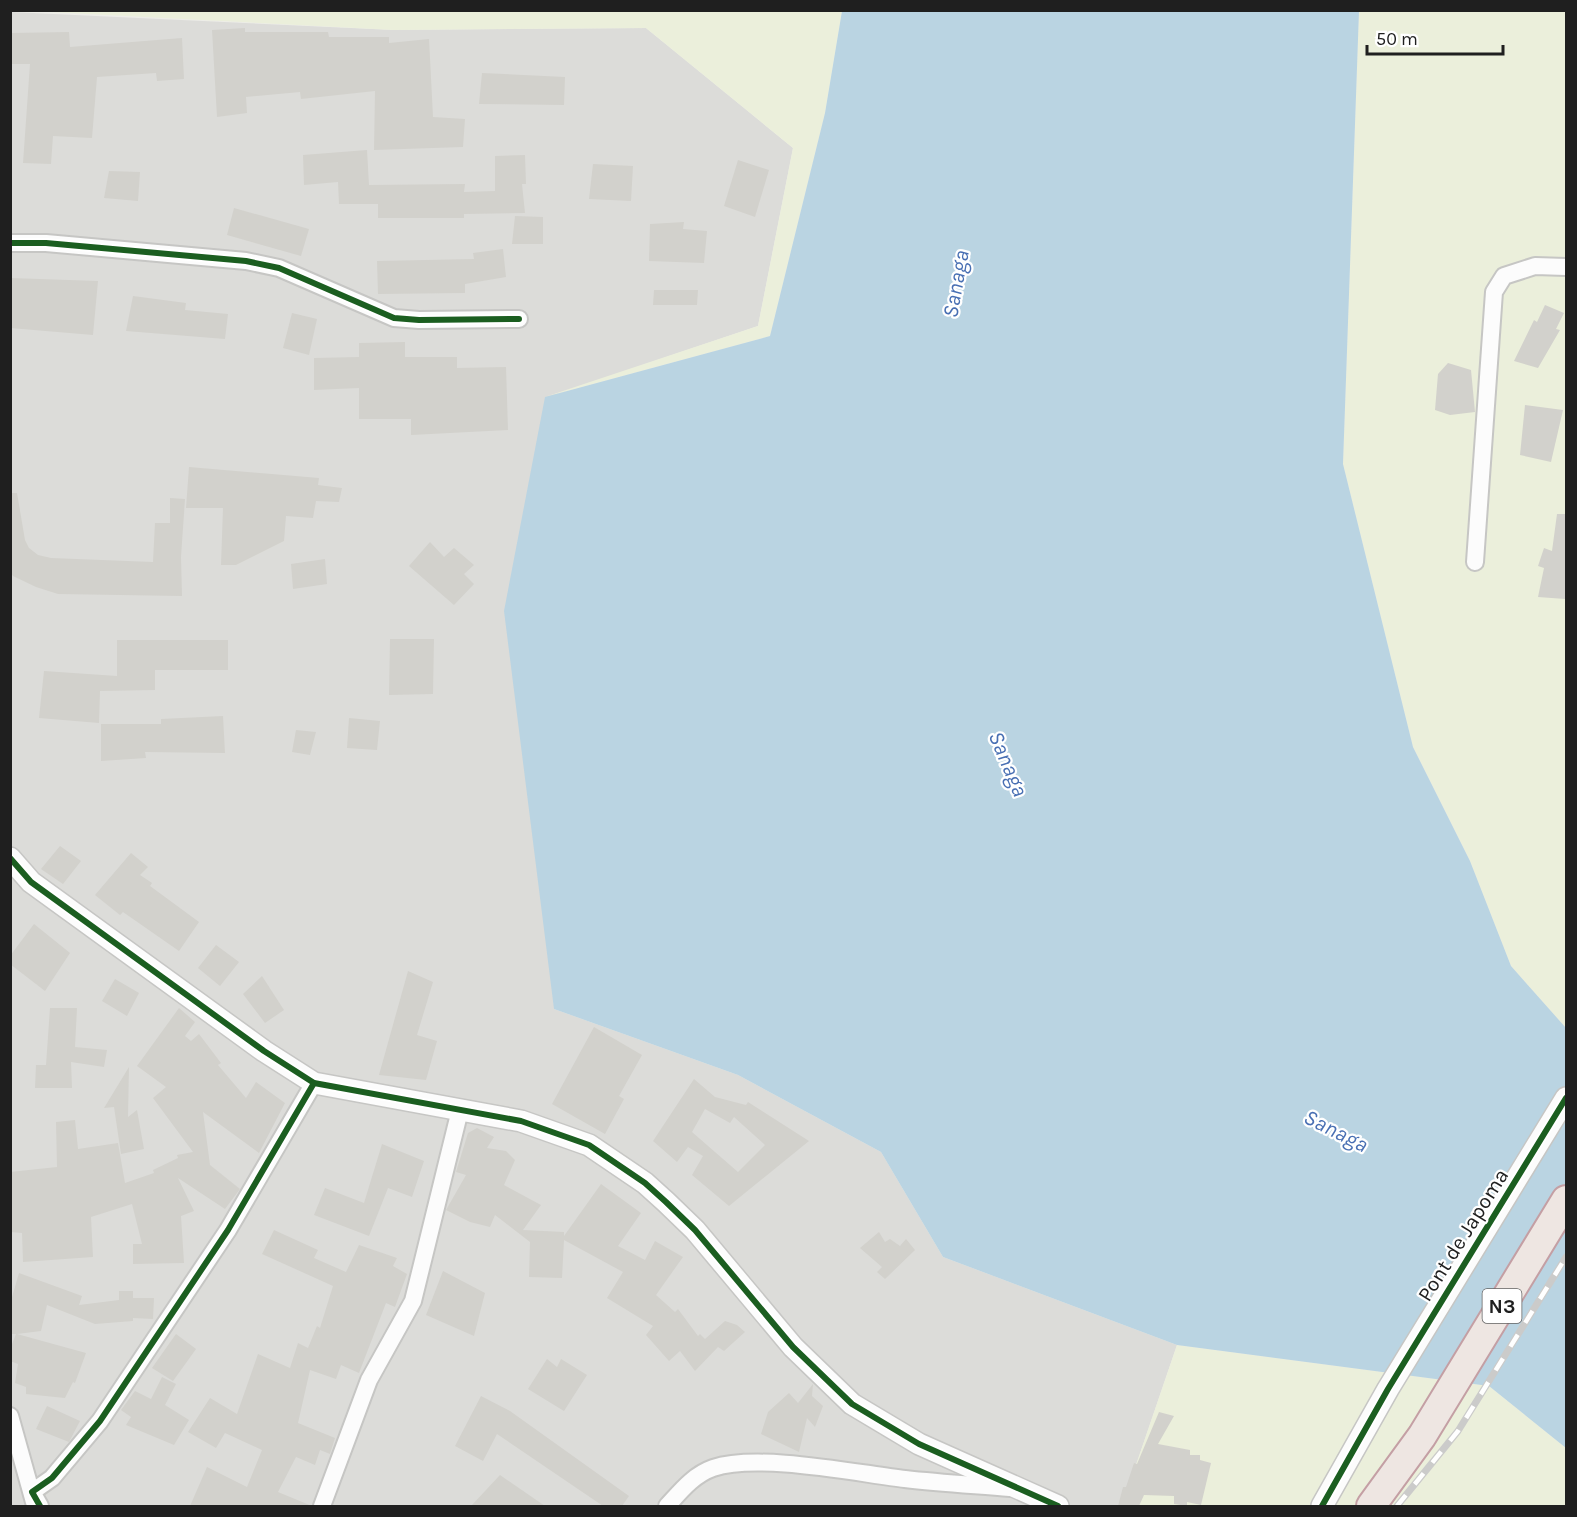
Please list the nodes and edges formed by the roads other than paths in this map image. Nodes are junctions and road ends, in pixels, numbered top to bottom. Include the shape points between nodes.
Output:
1 (10, 243) edge
2 (1566, 267) edge
3 (519, 319) dead end
4 (1475, 562) dead end
5 (11, 861) edge
6 (314, 1083) junction
7 (1566, 1098) edge
8 (460, 1110) junction
9 (1566, 1200) edge
10 (10, 1416) edge
11 (1014, 1488) junction
12 (36, 1502) edge
13 (322, 1506) edge
14 (667, 1506) edge
15 (1058, 1506) edge
16 (1322, 1506) edge
17 (1371, 1506) edge

1 - 3 street via 254,263 279,268 358,304 408,320
2 - 4 street via 1535,266 1504,276 1494,292
5 - 6 street via 31,882 82,920
6 - 8 street
6 - 12 street via 228,1230 100,1421
7 - 16 street, Pont de Japoma via 1388,1389
8 - 11 street via 545,1128 589,1145 618,1163 695,1230 793,1347 852,1404 919,1444
8 - 13 street via 413,1301 369,1380
9 - 17 highway, N3 via 1437,1411
10 - 12 street
11 - 14 street via 788,1465 741,1464 711,1469
11 - 15 street

